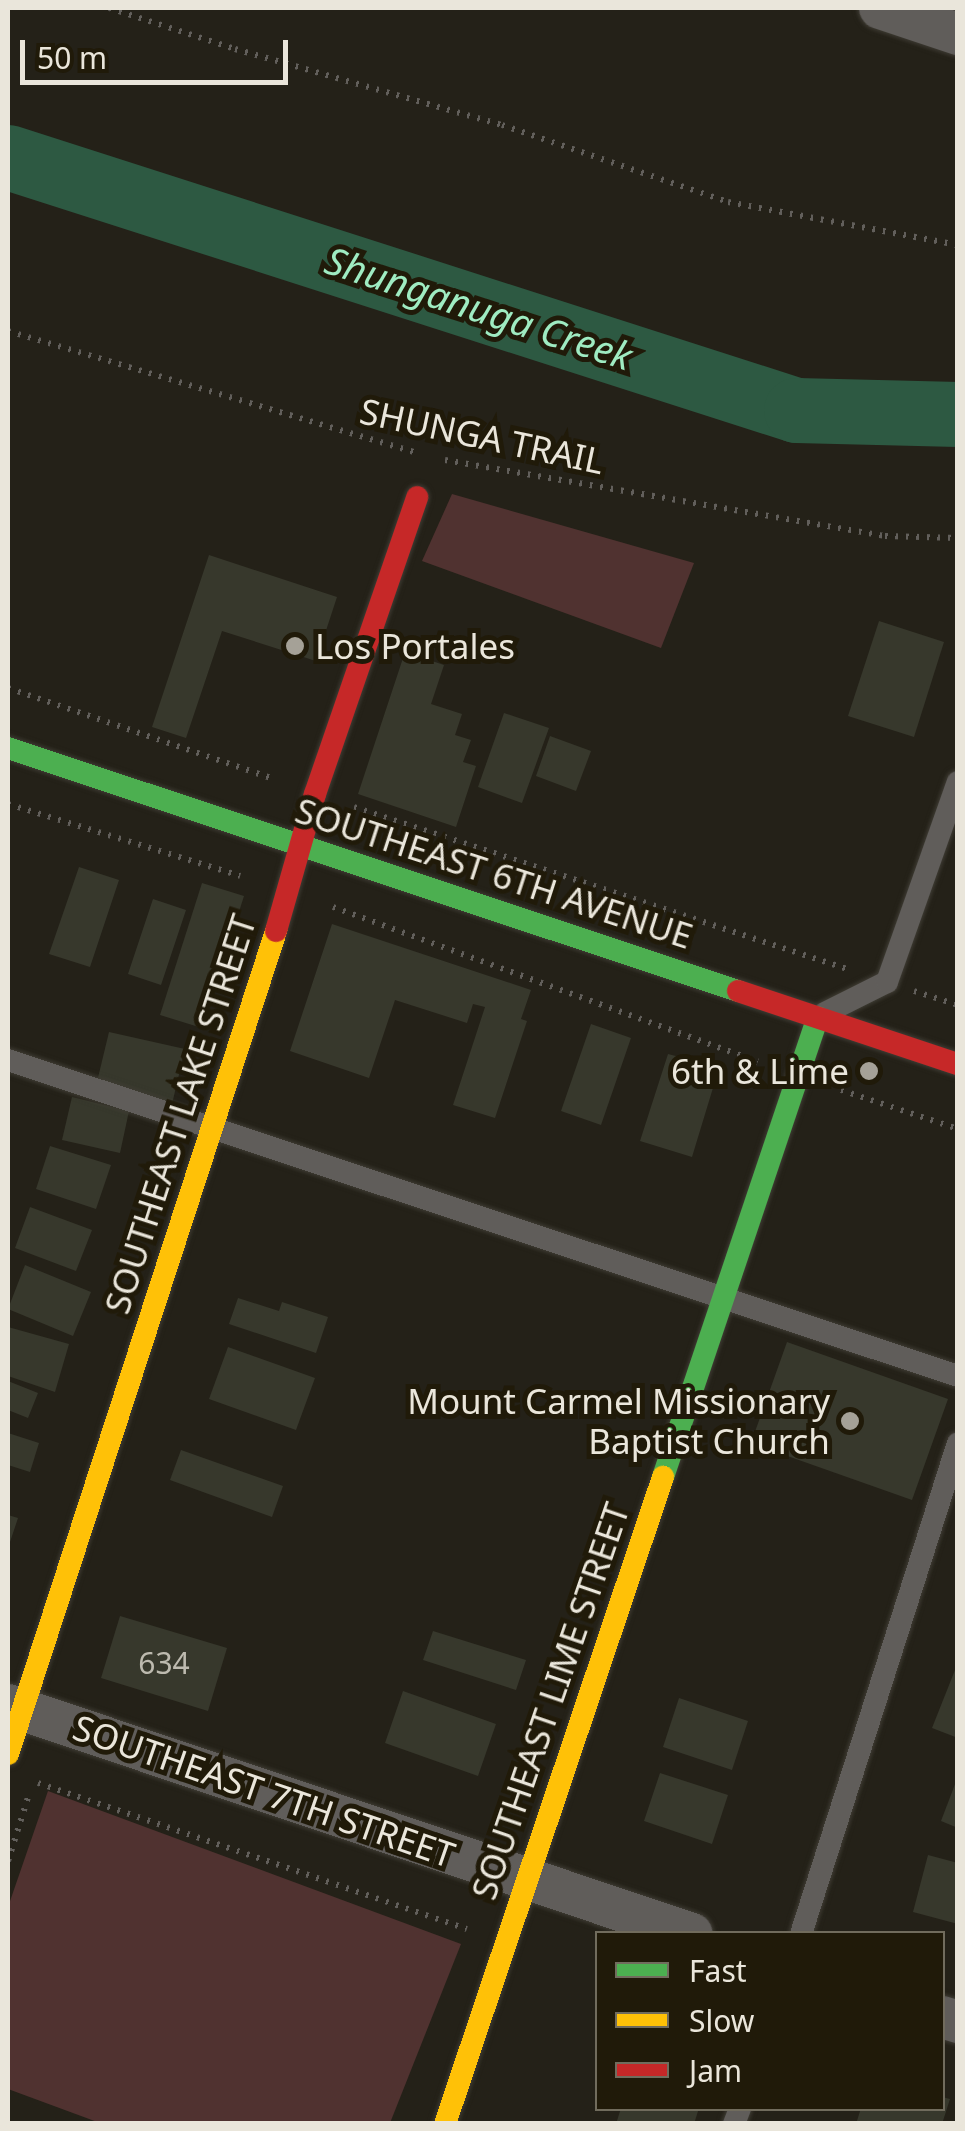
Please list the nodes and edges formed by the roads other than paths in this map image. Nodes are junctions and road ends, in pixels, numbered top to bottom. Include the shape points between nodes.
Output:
1 (880, 8) edge
2 (958, 34) edge
3 (417, 497) dead end
4 (8, 748) edge
5 (958, 782) edge
6 (302, 846) junction
7 (818, 1018) junction
8 (8, 1060) edge
9 (958, 1064) edge
10 (212, 1128) junction
11 (722, 1301) junction
12 (958, 1376) edge
13 (958, 1443) edge
14 (15, 1708) edge
15 (8, 1754) edge
16 (527, 1879) junction
17 (683, 1931) edge
18 (802, 1931) edge
19 (446, 2124) edge

1 - 2 street
3 - 6 street, SOUTHEAST LAKE STREET
4 - 6 street, SOUTHEAST 6TH AVENUE
5 - 7 lane via 887,982
6 - 7 street, SOUTHEAST 6TH AVENUE
6 - 10 street, SOUTHEAST LAKE STREET
7 - 9 street, SOUTHEAST 6TH AVENUE
7 - 11 street, SOUTHEAST LIME STREET
8 - 10 lane
10 - 11 lane
10 - 14 street, SOUTHEAST LAKE STREET
11 - 12 lane
11 - 16 street, SOUTHEAST LIME STREET
13 - 18 lane
14 - 15 street, SOUTHEAST LAKE STREET
14 - 16 street, SOUTHEAST 7TH STREET
16 - 17 street, SOUTHEAST 7TH STREET
16 - 19 street, SOUTHEAST LIME STREET

